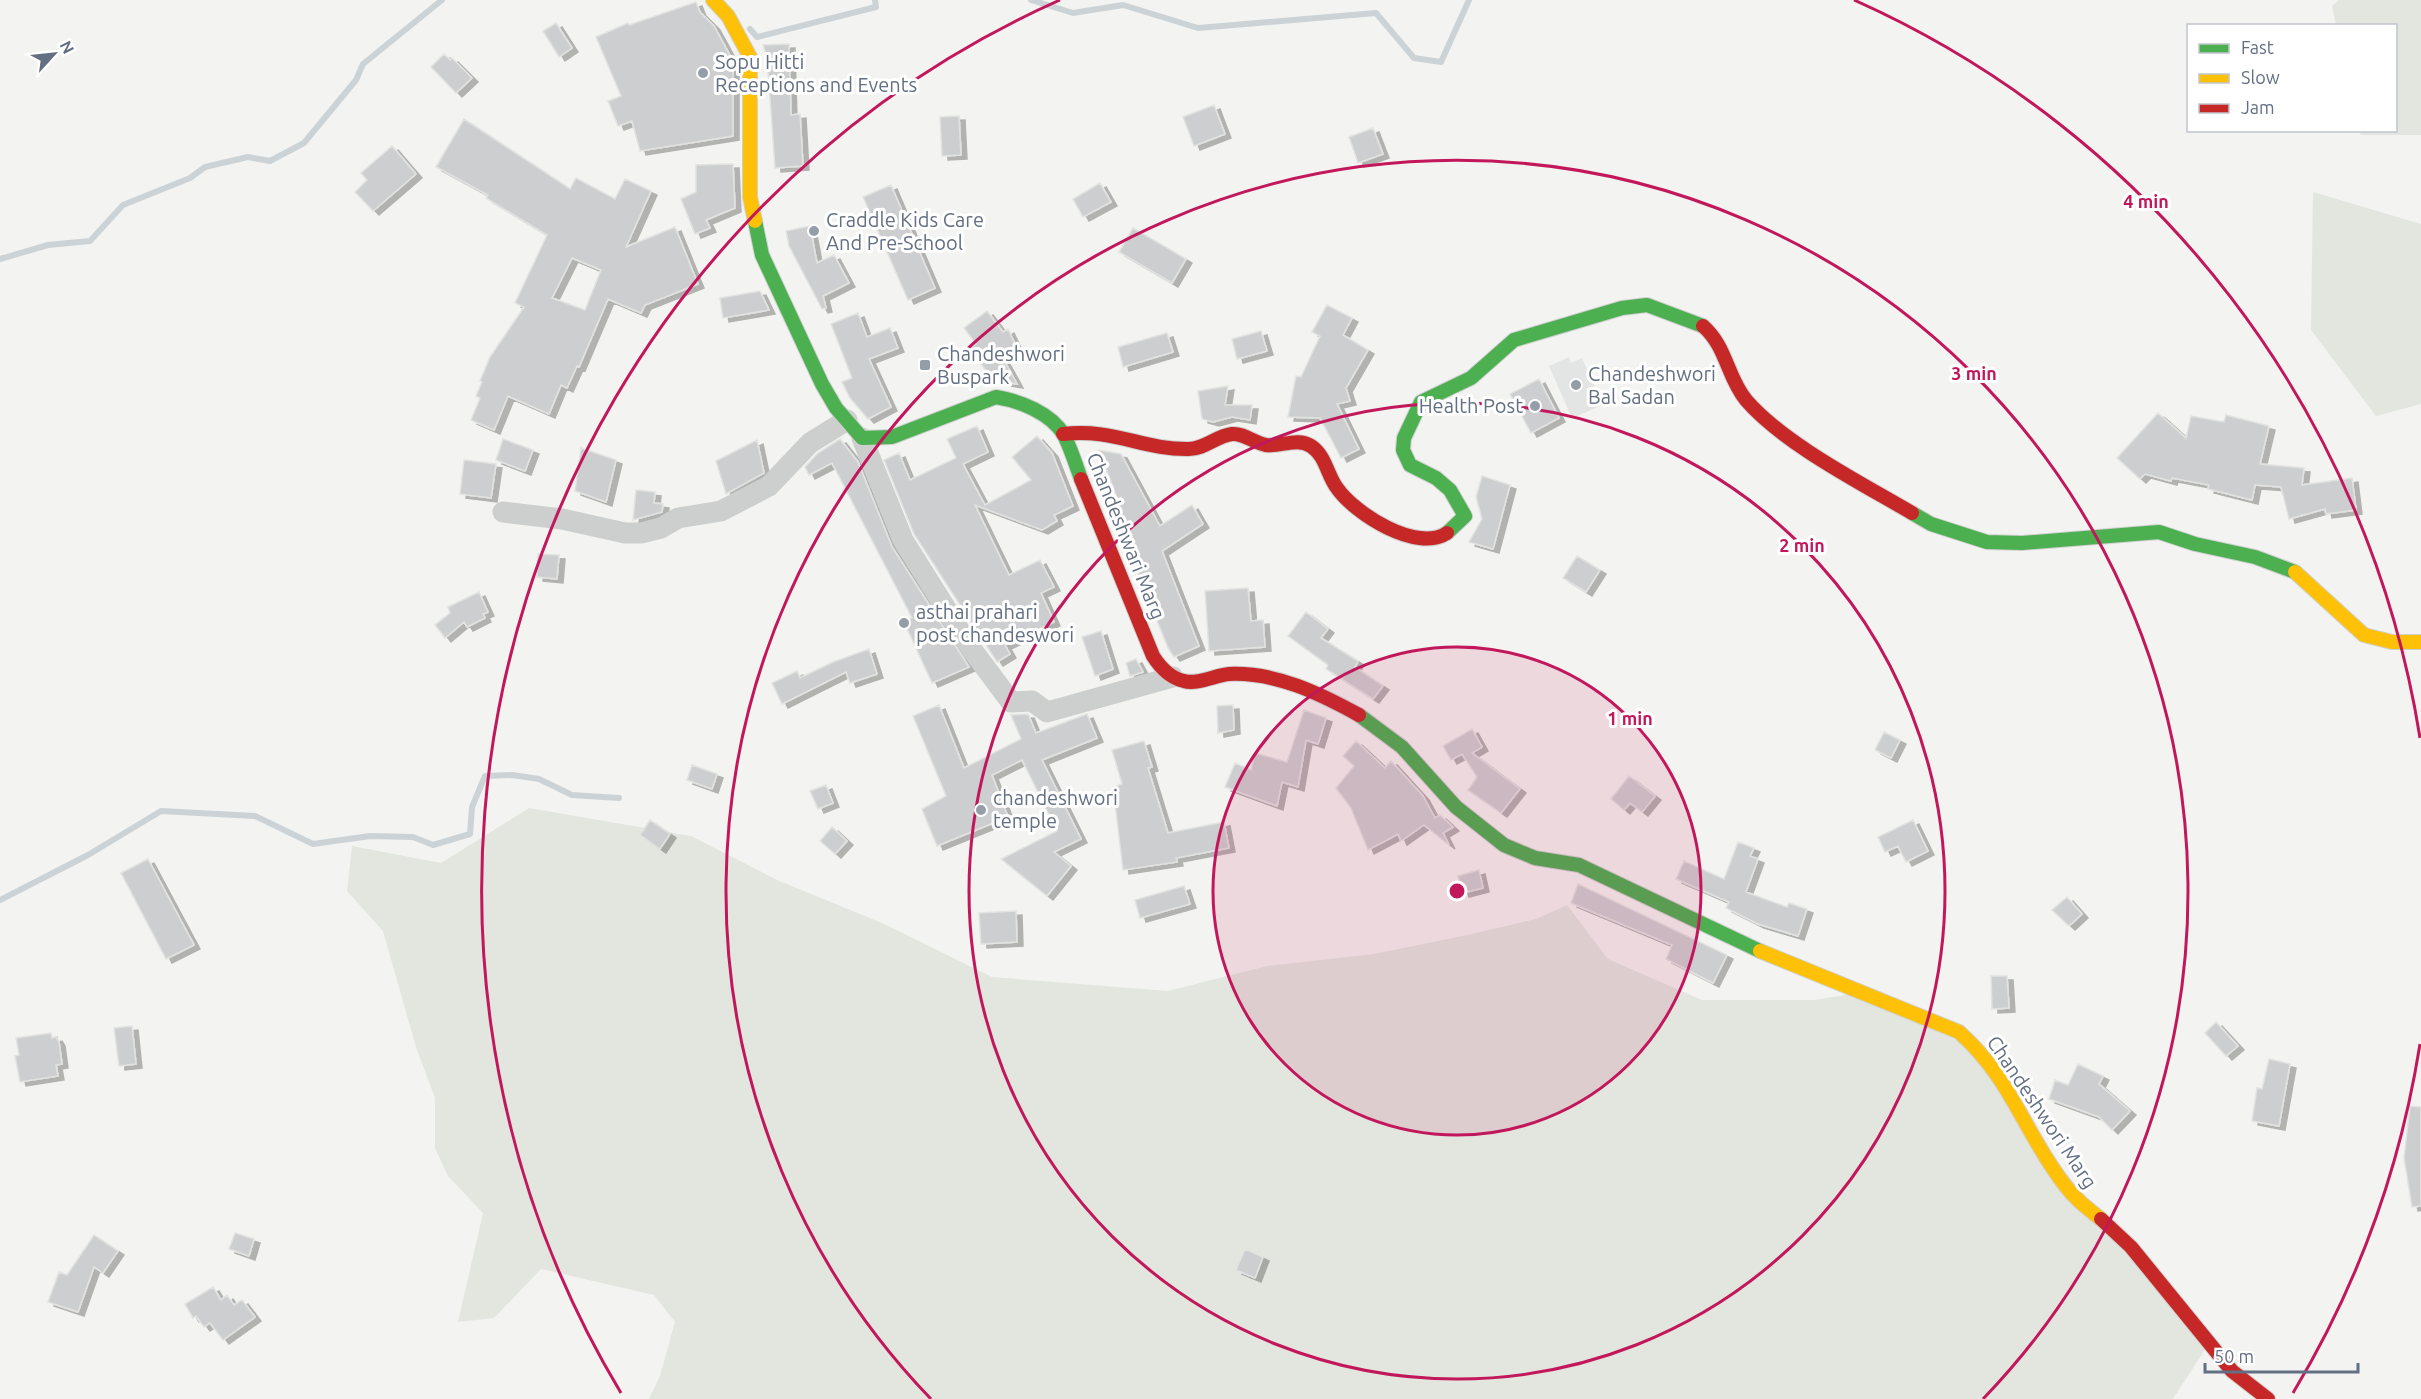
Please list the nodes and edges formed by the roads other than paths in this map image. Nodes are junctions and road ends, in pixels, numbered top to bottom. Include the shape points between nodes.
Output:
1 (713, 0) edge
2 (847, 420) junction
3 (1063, 434) junction
4 (862, 438) junction
5 (503, 513) dead end
6 (2421, 642) edge
7 (1173, 677) junction
8 (2268, 1399) edge

1 - 2 main road via 728,16 750,57 750,197 762,255 822,384
2 - 4 main road
2 - 5 street via 810,443 769,486 721,511 678,518 661,528 624,533 562,519
3 - 4 main road, Chandeshwari Marg via 1037,410 1010,398 996,397 892,437
3 - 6 main road via 1118,433 1190,449 1234,433 1266,445 1306,443 1318,452 1338,490 1368,514 1401,534 1433,540 1465,516 1460,501 1447,485 1410,465 1403,450 1408,424 1421,402 1471,378 1514,340 1622,308 1647,305 1703,326 1717,339 1744,398 1766,420 1829,464 1931,524 1986,542 2022,543 2159,532 2293,571 2364,634 2391,642
3 - 7 main road, Chandeshwari Marg via 1153,656 1162,670
4 - 7 street via 903,540 970,647 1011,702 1032,700 1047,712
7 - 8 main road, Chandeshwori Marg via 1185,682 1228,674 1257,675 1325,697 1362,717 1402,747 1456,807 1504,845 1535,858 1579,865 1755,949 1945,1024 1970,1040 2017,1102 2074,1198 2130,1246 2234,1374

